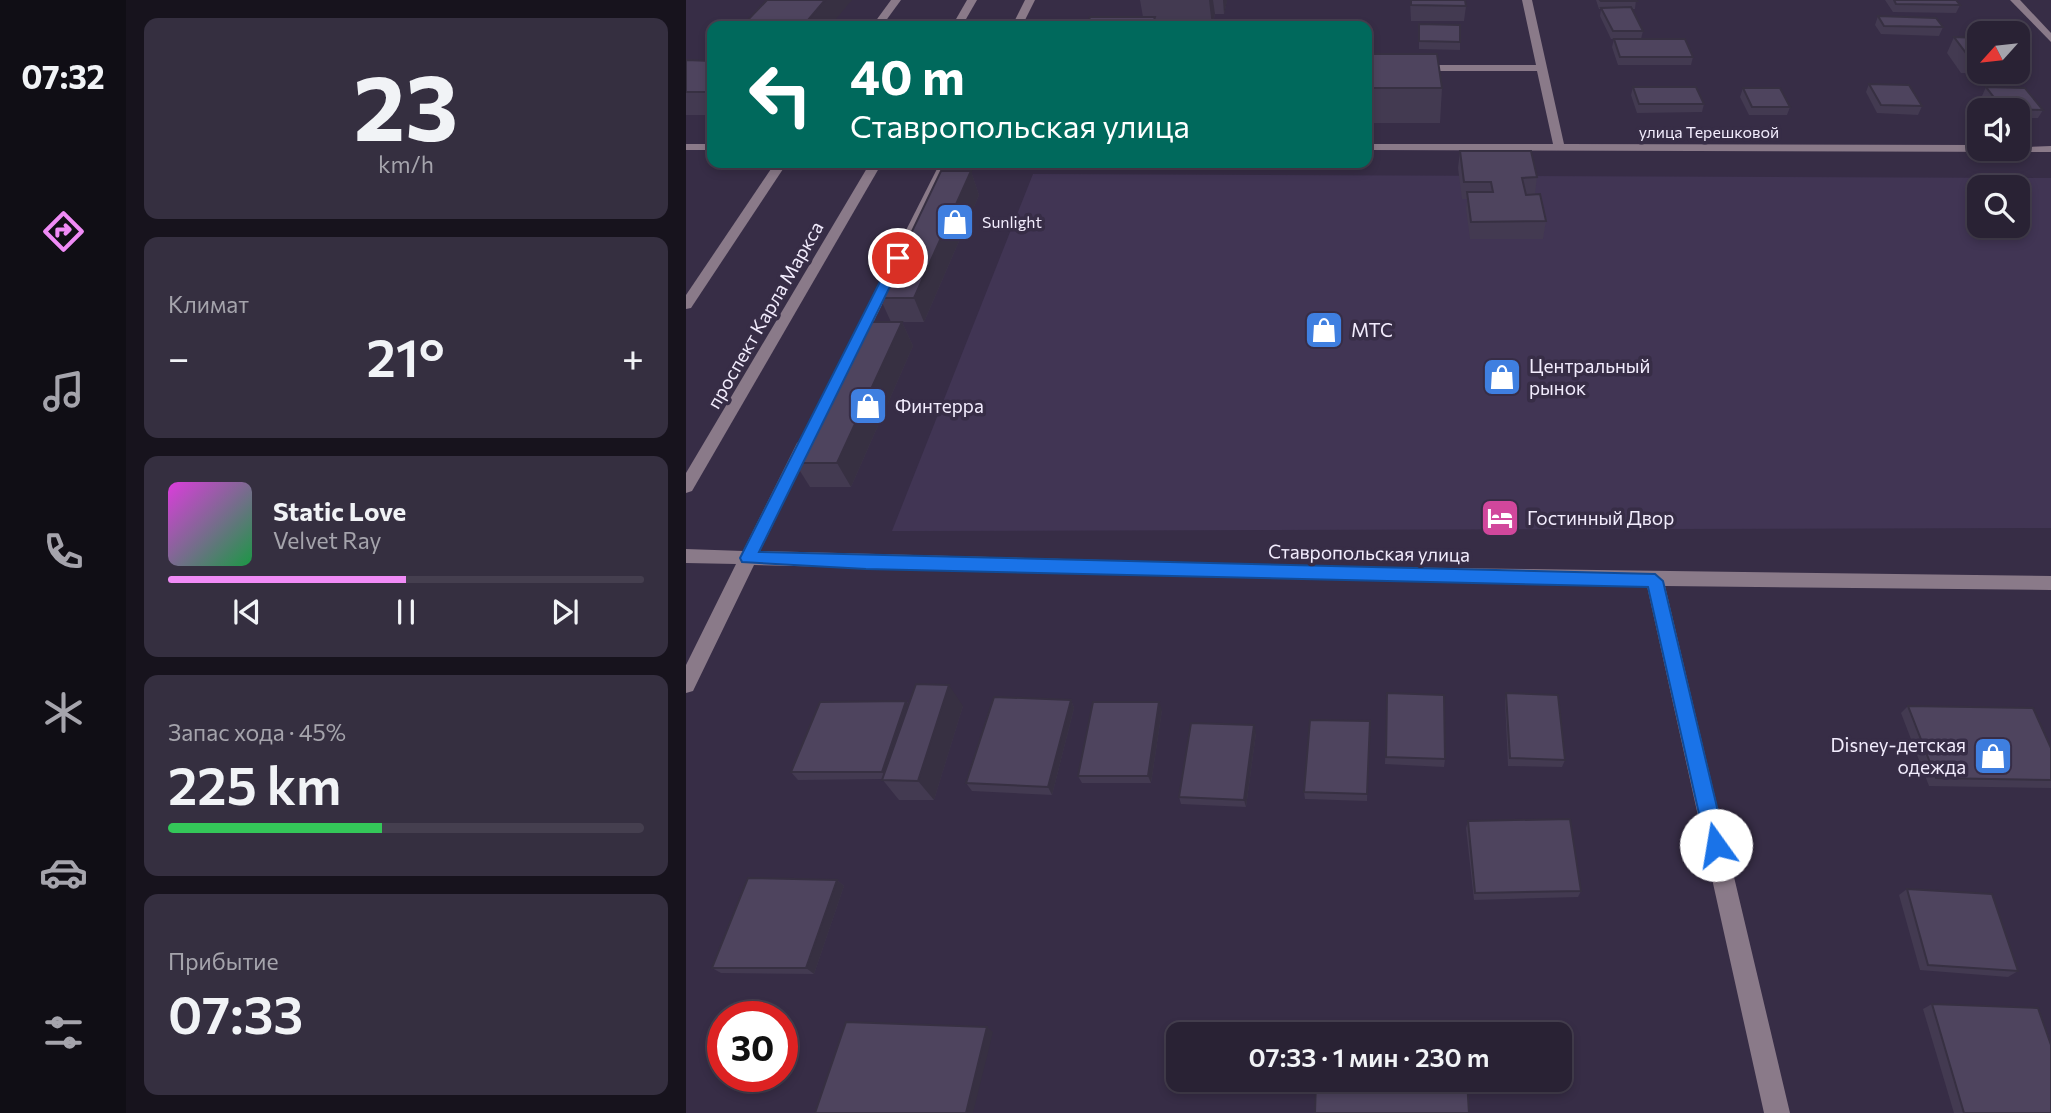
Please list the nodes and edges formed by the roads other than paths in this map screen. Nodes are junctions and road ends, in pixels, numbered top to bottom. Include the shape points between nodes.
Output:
1 (896, 0) edge
2 (972, 0) edge
3 (1030, 0) edge
4 (1527, 0) edge
5 (2015, 0) edge
6 (881, 21) edge
7 (960, 21) edge
8 (1020, 21) edge
9 (2051, 39) edge
10 (1407, 68) edge
11 (1542, 68) junction
12 (686, 147) edge
13 (707, 147) edge
14 (1372, 147) edge
15 (1559, 147) junction
16 (2051, 149) edge
17 (778, 168) edge
18 (874, 168) edge
19 (943, 168) edge
20 (686, 305) edge
21 (850, 354) edge
22 (814, 426) edge
23 (686, 487) edge
24 (686, 556) edge
25 (748, 558) junction
26 (1655, 581) junction
27 (2051, 583) edge
28 (686, 685) edge
29 (1777, 1113) edge

1 - 6 street
2 - 7 street
3 - 8 street
4 - 11 street
5 - 9 street
10 - 11 street
11 - 15 street
12 - 13 street
14 - 15 street, улица Терешковой
15 - 16 street, улица Терешковой
17 - 20 street
18 - 23 street, проспект Карла Маркса
19 - 21 street
22 - 25 street
24 - 25 street, Ставропольская улица
25 - 26 street, Ставропольская улица
25 - 28 street
26 - 27 street, Ставропольская улица
26 - 29 street

